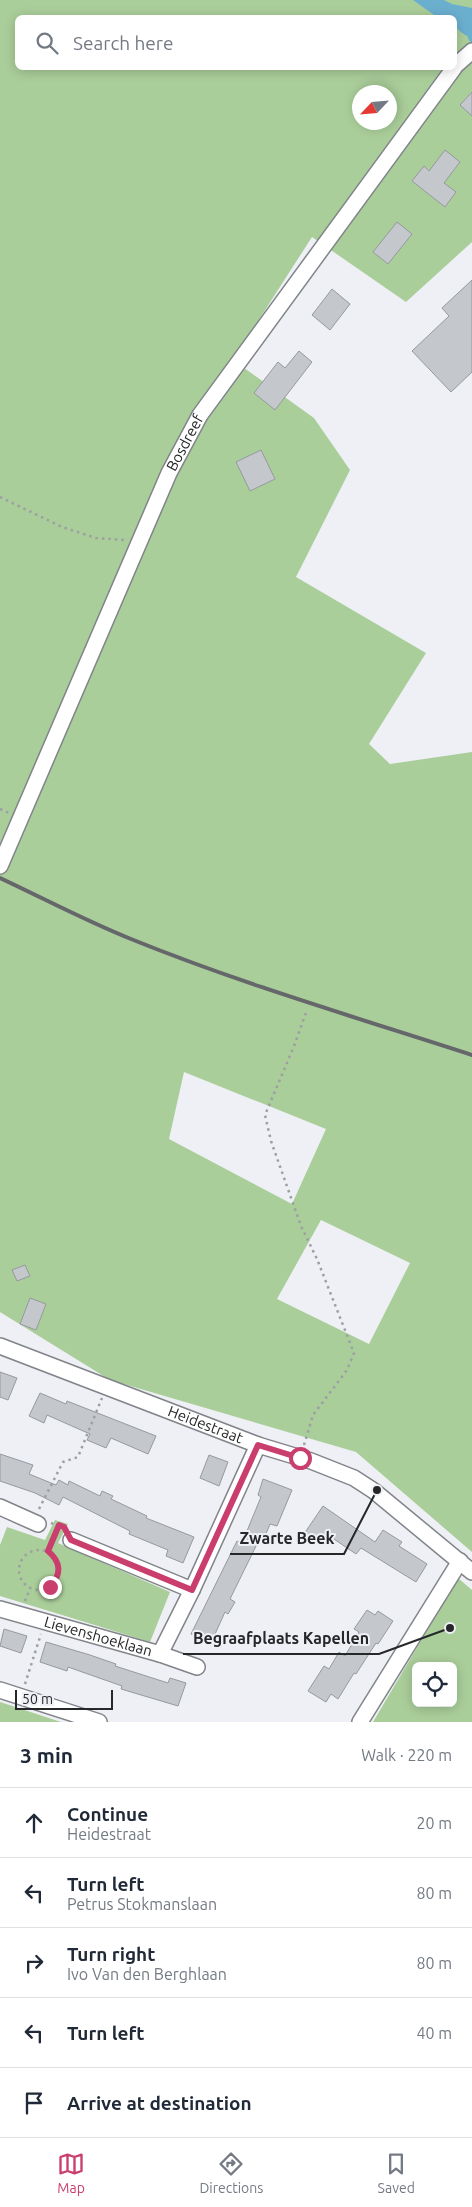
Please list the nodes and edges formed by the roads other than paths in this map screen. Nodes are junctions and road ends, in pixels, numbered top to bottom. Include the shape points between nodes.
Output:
1 (472, 51) edge
2 (457, 64) edge
3 (452, 70) edge
4 (0, 866) edge
5 (0, 1346) edge
6 (258, 1445) junction
7 (0, 1507) edge
8 (38, 1524) road end
9 (71, 1540) road end
10 (460, 1561) junction
11 (472, 1572) edge
12 (192, 1590) junction
13 (0, 1609) edge
14 (160, 1654) junction
15 (197, 1667) dead end
16 (0, 1690) edge
17 (99, 1722) edge
18 (360, 1722) edge

1 - 2 street, Bosdreef
3 - 4 street, Bosdreef via 208,402 139,541
5 - 6 street, Heidestraat
6 - 10 street, Heidestraat via 354,1478
6 - 12 street
7 - 8 street
9 - 12 street
10 - 11 street, Heidestraat
10 - 18 street
12 - 14 street
13 - 14 street, Lievenshoeklaan
14 - 15 street, Lievenshoeklaan
16 - 17 street

